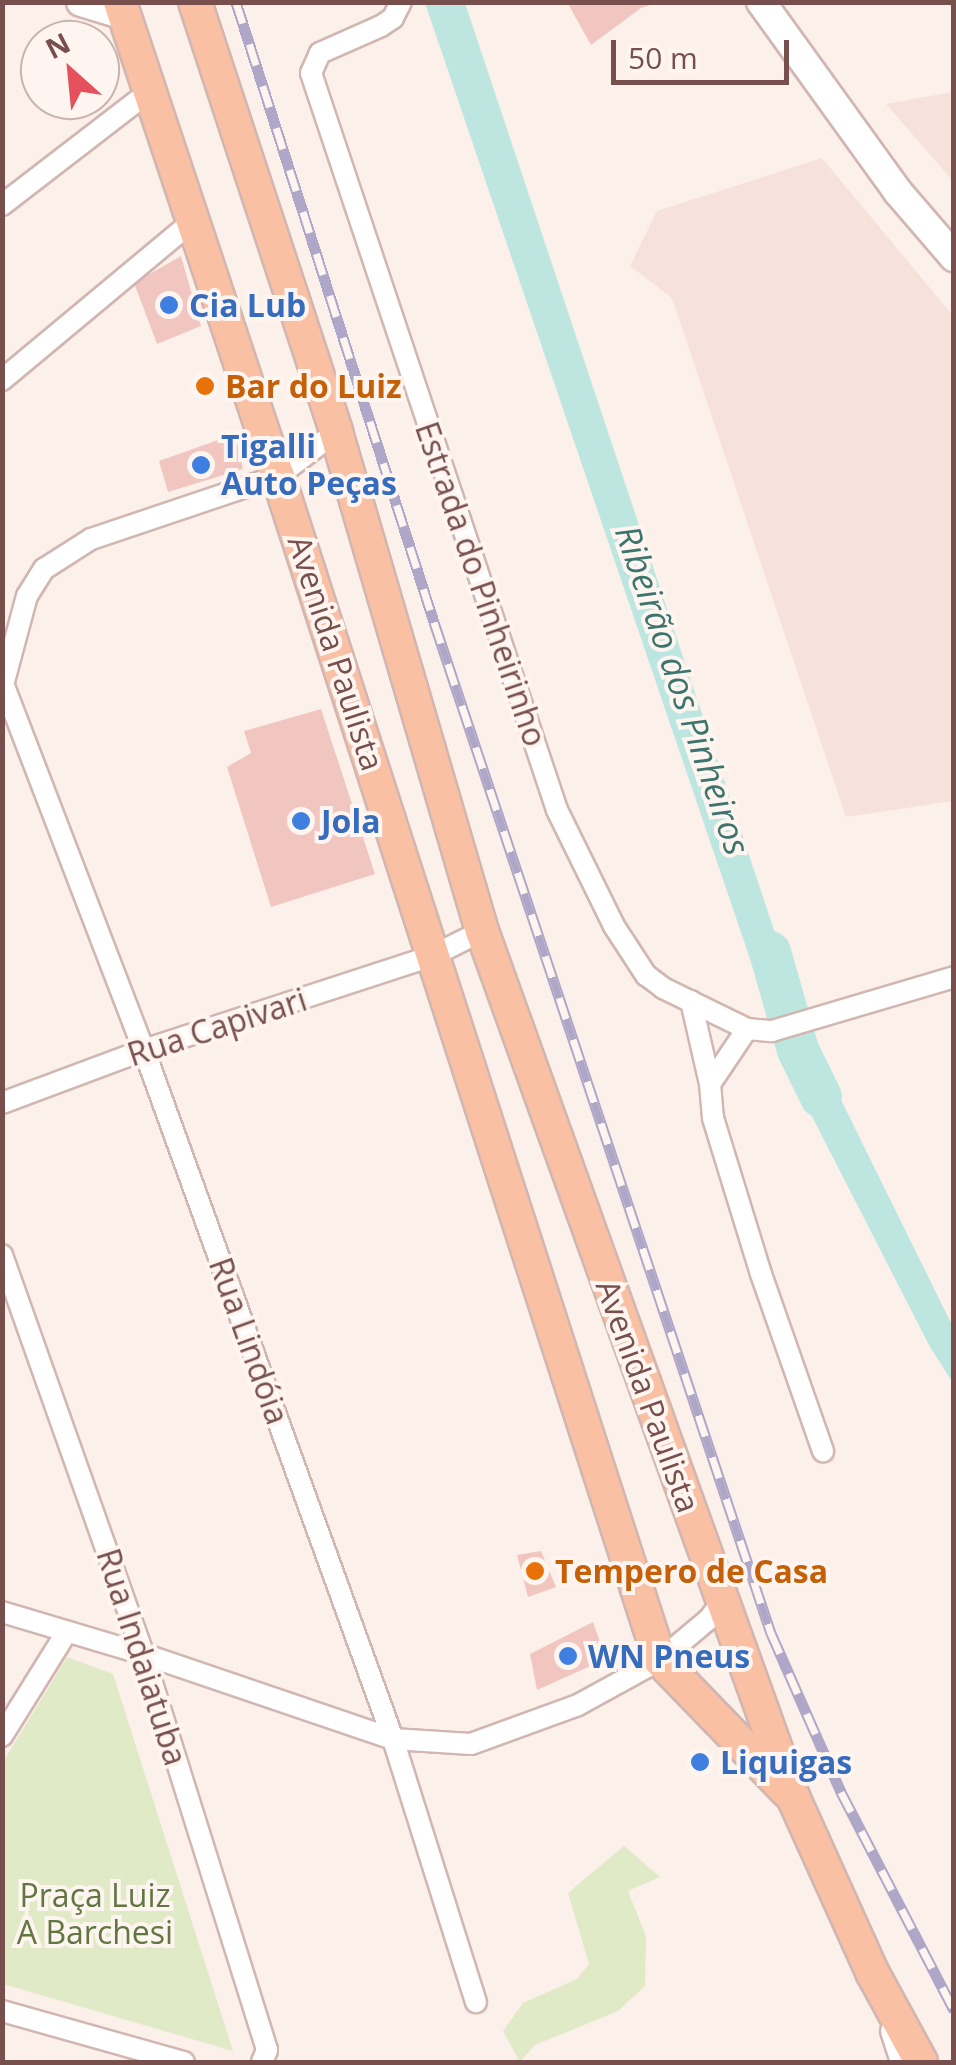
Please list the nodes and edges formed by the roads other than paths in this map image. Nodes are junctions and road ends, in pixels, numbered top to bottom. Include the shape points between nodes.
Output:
1 (80, 2) edge
2 (196, 2) edge
3 (401, 2) edge
4 (760, 2) edge
5 (122, 9) edge
6 (150, 91) junction
7 (2, 205) edge
8 (192, 220) junction
9 (950, 258) edge
10 (2, 380) edge
11 (336, 432) junction
12 (278, 476) junction
13 (3, 687) edge
14 (482, 931) junction
15 (434, 955) junction
16 (954, 977) edge
17 (691, 1001) junction
18 (747, 1029) junction
19 (144, 1050) junction
20 (710, 1084) junction
21 (2, 1103) edge
22 (2, 1255) edge
23 (823, 1452) dead end
24 (722, 1602) junction
25 (2, 1612) edge
26 (66, 1633) junction
27 (143, 1654) junction
28 (660, 1660) junction
29 (2, 1736) edge
30 (393, 1739) junction
31 (794, 1799) junction
32 (872, 1972) junction
33 (476, 2002) dead end
34 (2, 2011) edge
35 (184, 2062) edge
36 (262, 2062) edge
37 (901, 2062) edge
38 (921, 2062) edge

1 - 5 main road
2 - 11 main road, Avenida Paulista
3 - 17 street, Estrada do Pinheirinho via 381,26 320,53 311,74 319,104 556,810 586,876 646,975
4 - 9 main road
5 - 6 main road, Avenida Paulista
6 - 7 street
6 - 8 main road, Avenida Paulista
8 - 10 street
8 - 12 main road, Avenida Paulista
11 - 12 street
11 - 14 main road, Avenida Paulista
12 - 13 street via 91,538 44,569 27,596
12 - 15 main road, Avenida Paulista
13 - 19 street, Rua Lindóia
14 - 15 street, Rua Capivari
14 - 24 main road, Avenida Paulista
15 - 19 street, Rua Capivari
15 - 28 main road, Avenida Paulista
16 - 18 street, Estrada do Pinheirinho via 772,1032
17 - 18 street, Estrada do Pinheirinho
17 - 20 street
18 - 20 street
19 - 21 street, Rua Capivari
19 - 30 street, Rua Lindóia
20 - 23 street via 756,1257
22 - 27 street, Rua Indaiatuba
24 - 28 street
24 - 31 main road, Avenida Paulista
25 - 26 street
26 - 27 street
26 - 29 street
27 - 30 street
27 - 36 street, Rua Indaiatuba via 267,2050
28 - 30 street via 578,1705 471,1744
28 - 31 main road, Avenida Paulista
30 - 33 street, Rua Lindóia
31 - 32 main road
32 - 37 street
32 - 38 main road
34 - 35 street

